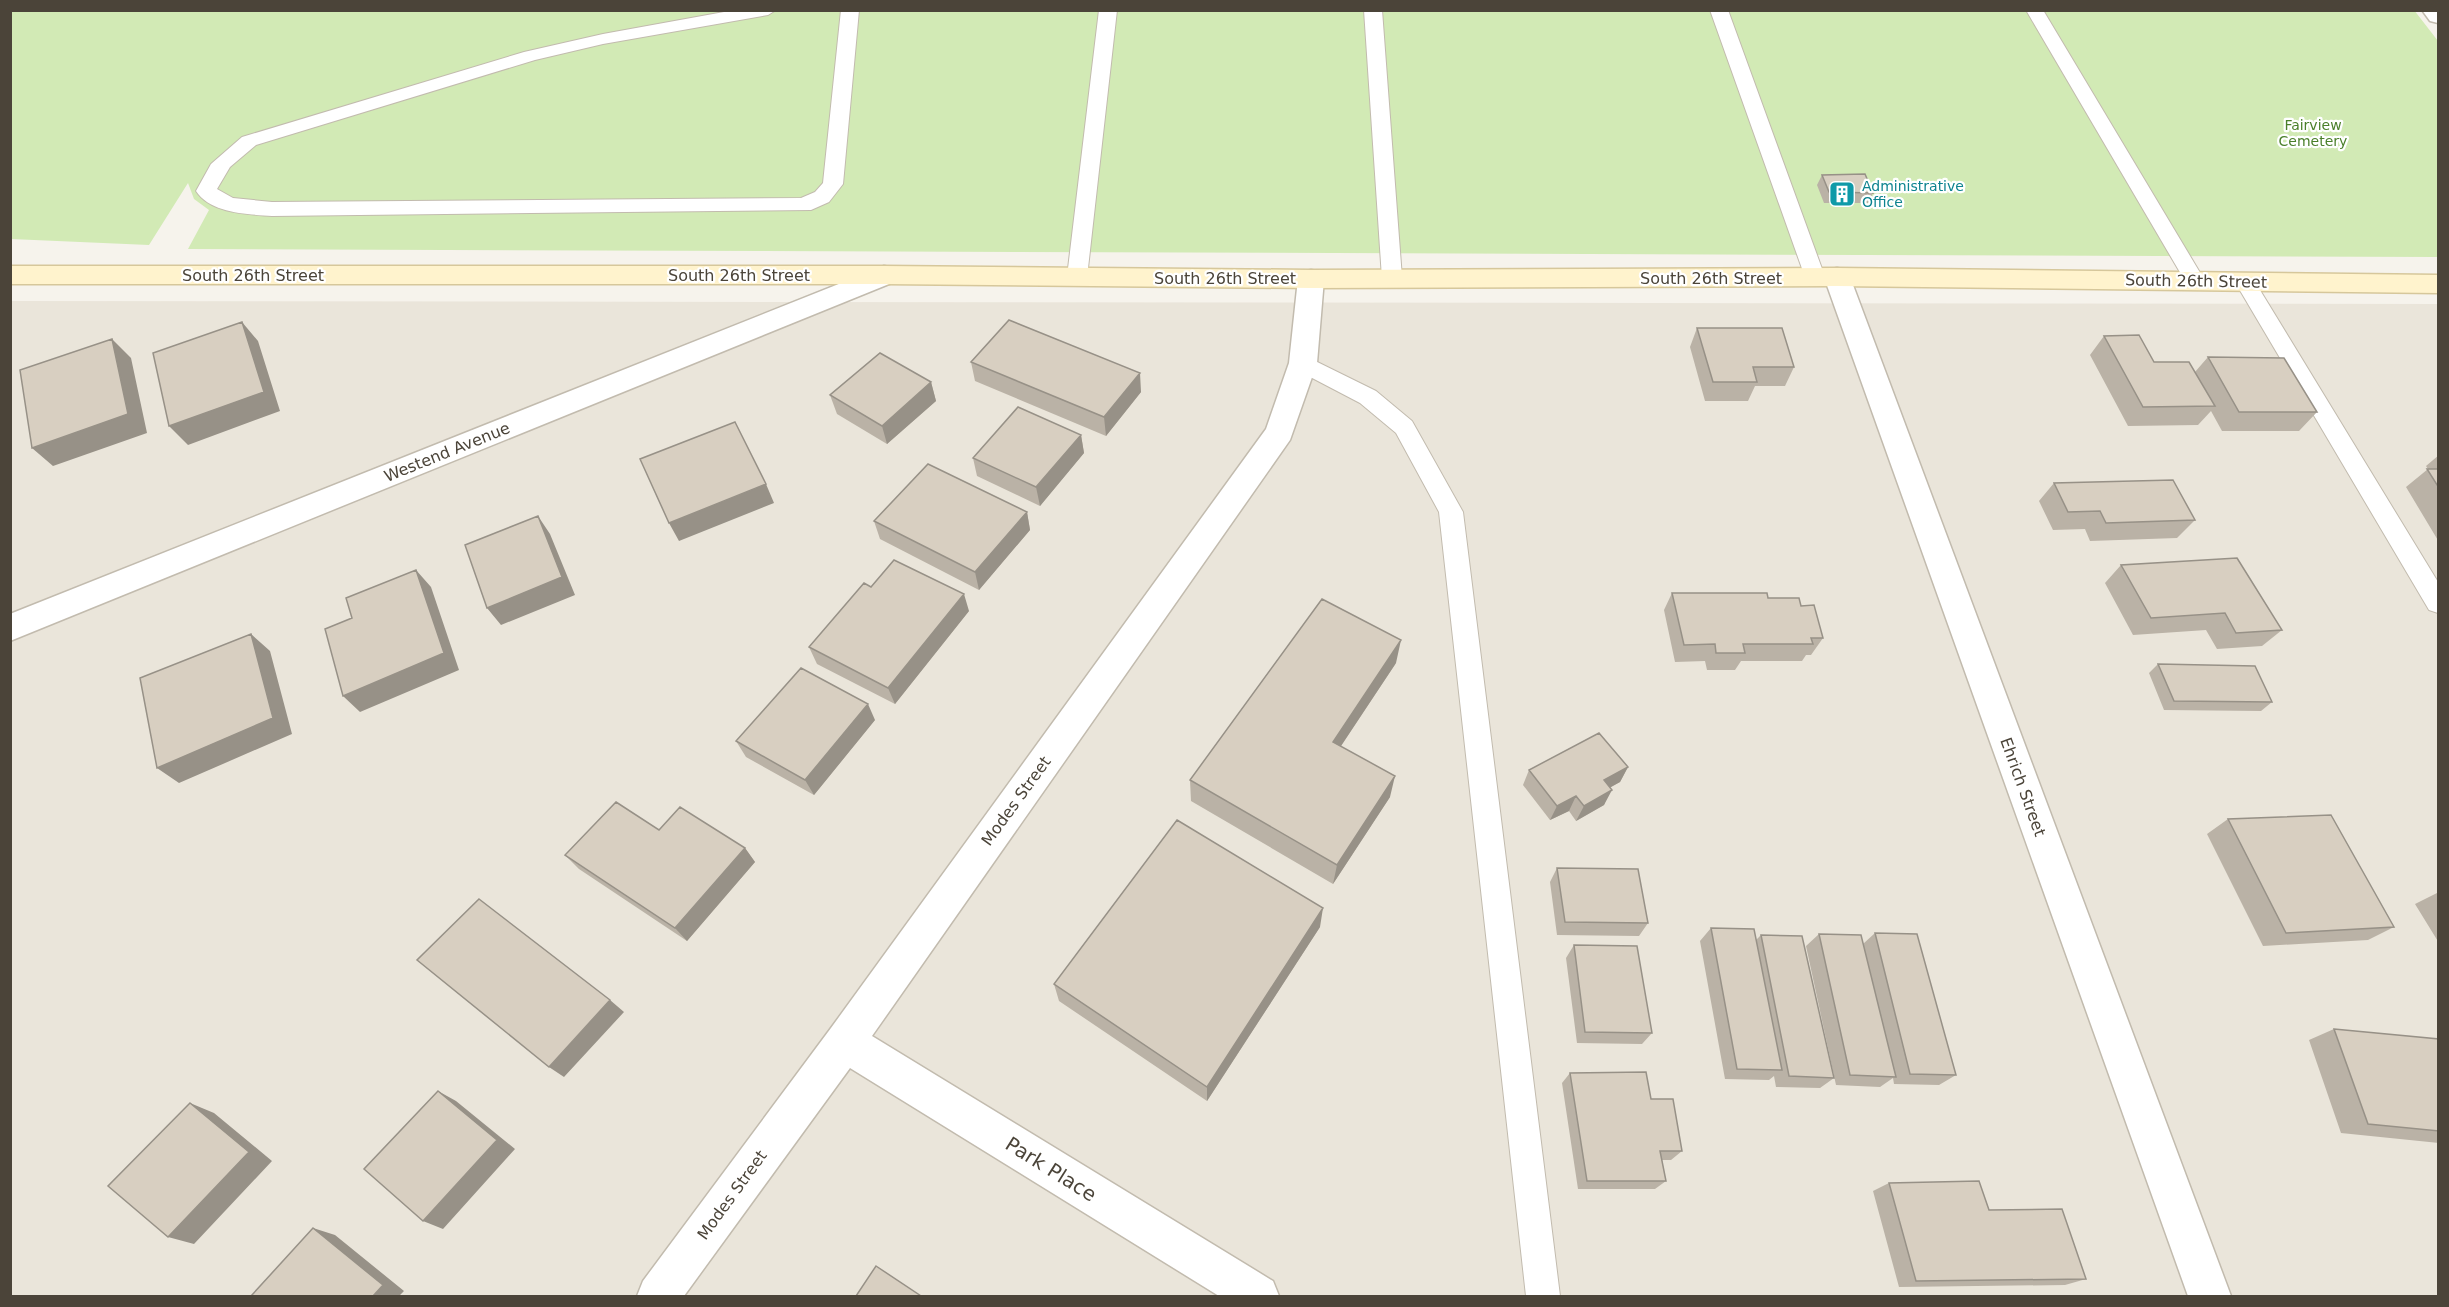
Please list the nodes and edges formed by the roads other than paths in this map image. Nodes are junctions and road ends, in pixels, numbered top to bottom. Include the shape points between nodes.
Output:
1 (768, 10) edge
2 (850, 10) edge
3 (1108, 10) edge
4 (1373, 10) edge
5 (1719, 10) edge
6 (2034, 10) edge
7 (2433, 10) edge
8 (2439, 16) edge
9 (10, 274) edge
10 (884, 275) junction
11 (1077, 277) junction
12 (1826, 277) junction
13 (1392, 278) junction
14 (1311, 279) junction
15 (2195, 281) junction
16 (2245, 282) junction
17 (2439, 284) edge
18 (1302, 363) junction
19 (2439, 603) edge
20 (10, 628) edge
21 (844, 1042) junction
22 (658, 1296) edge
23 (1258, 1296) edge
24 (1543, 1296) edge
25 (2210, 1296) edge

1 - 2 lane via 530,56 249,141 224,160 211,176 206,191 215,200 236,206 272,209 804,206 822,197 833,184
3 - 11 lane
4 - 13 lane
5 - 12 lane
6 - 15 lane
7 - 8 street
9 - 10 street, South 26th Street
10 - 11 street, South 26th Street
10 - 20 street, Westend Avenue
11 - 14 street, South 26th Street
12 - 13 street, South 26th Street
12 - 15 street, South 26th Street
12 - 25 street, Ehrich Street
13 - 14 street, South 26th Street
14 - 18 street, Modes Street
15 - 16 street, South 26th Street
16 - 17 street, South 26th Street
16 - 19 lane
18 - 21 street, Modes Street via 1280,432
18 - 24 lane via 1368,397 1404,427 1451,512
21 - 22 street, Modes Street
21 - 23 street, Park Place

